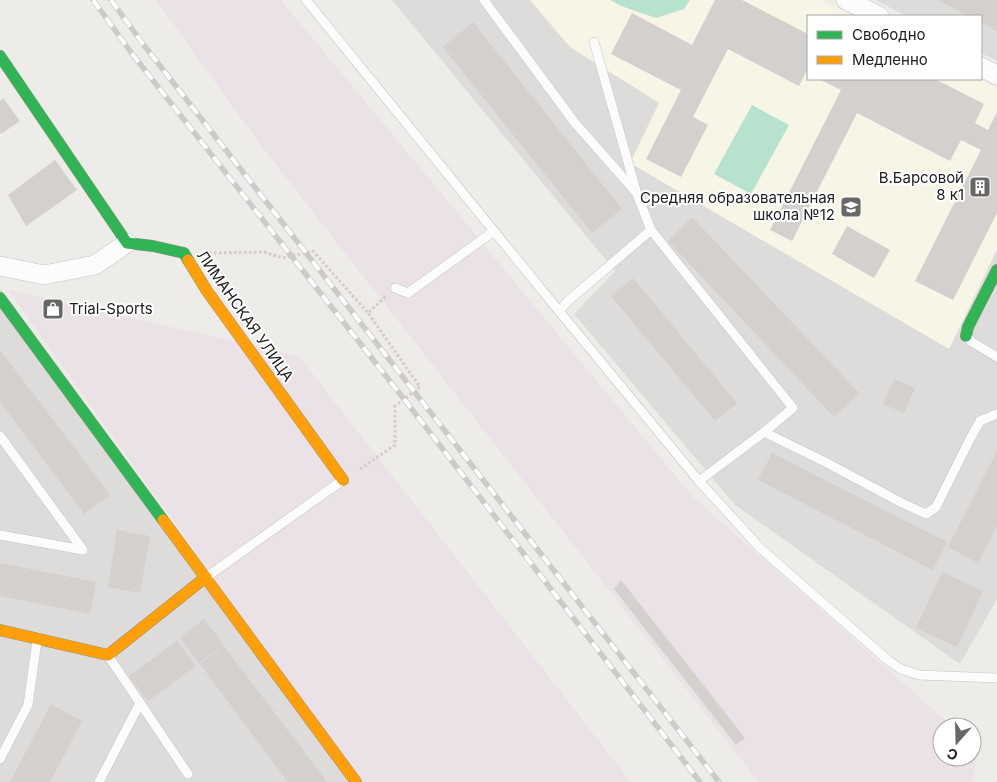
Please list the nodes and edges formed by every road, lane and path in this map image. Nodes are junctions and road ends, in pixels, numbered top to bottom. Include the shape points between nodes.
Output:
1 (306, 0) edge
2 (484, 0) edge
3 (846, 0) edge
4 (877, 15) edge
5 (594, 42) dead end
6 (0, 56) edge
7 (982, 68) edge
8 (997, 75) edge
9 (637, 194) junction
10 (652, 230) junction
11 (494, 231) junction
12 (127, 243) junction
13 (184, 253) junction
14 (0, 266) edge
15 (997, 270) edge
16 (395, 288) joint
17 (0, 298) edge
18 (559, 311) junction
19 (368, 313) junction
20 (966, 336) joint
21 (997, 357) edge
22 (997, 414) edge
23 (764, 432) junction
24 (0, 436) edge
25 (343, 480) junction
26 (699, 481) junction
27 (0, 535) edge
28 (206, 577) junction
29 (0, 630) edge
30 (38, 639) junction
31 (108, 655) junction
32 (997, 678) edge
33 (140, 703) junction
34 (0, 759) edge
35 (188, 774) dead end
36 (99, 782) edge
37 (356, 782) edge

1 - 11 lane
2 - 9 lane via 575,122
3 - 4 street
5 - 9 lane
6 - 12 street
7 - 8 street
9 - 10 lane
10 - 18 lane
10 - 23 lane via 793,408
11 - 16 lane via 408,293
11 - 18 lane
12 - 13 street, ЛИМАНСКАЯ УЛИЦА
12 - 14 street via 95,265 44,275
13 - 19 path via 264,252 283,258 313,251
13 - 25 street, ЛИМАНСКАЯ УЛИЦА via 207,291
15 - 20 street
16 - 19 path
17 - 28 street
18 - 26 lane
19 - 25 path via 420,387 395,406 395,445
20 - 21 lane
22 - 23 lane via 980,421 936,507 926,514
23 - 26 lane
24 - 27 lane via 82,550
25 - 28 lane
26 - 32 lane via 761,549 900,669 919,675
28 - 31 street
28 - 37 street
29 - 30 street
30 - 31 street
30 - 34 lane via 28,705
31 - 33 lane
33 - 35 lane
33 - 36 lane

